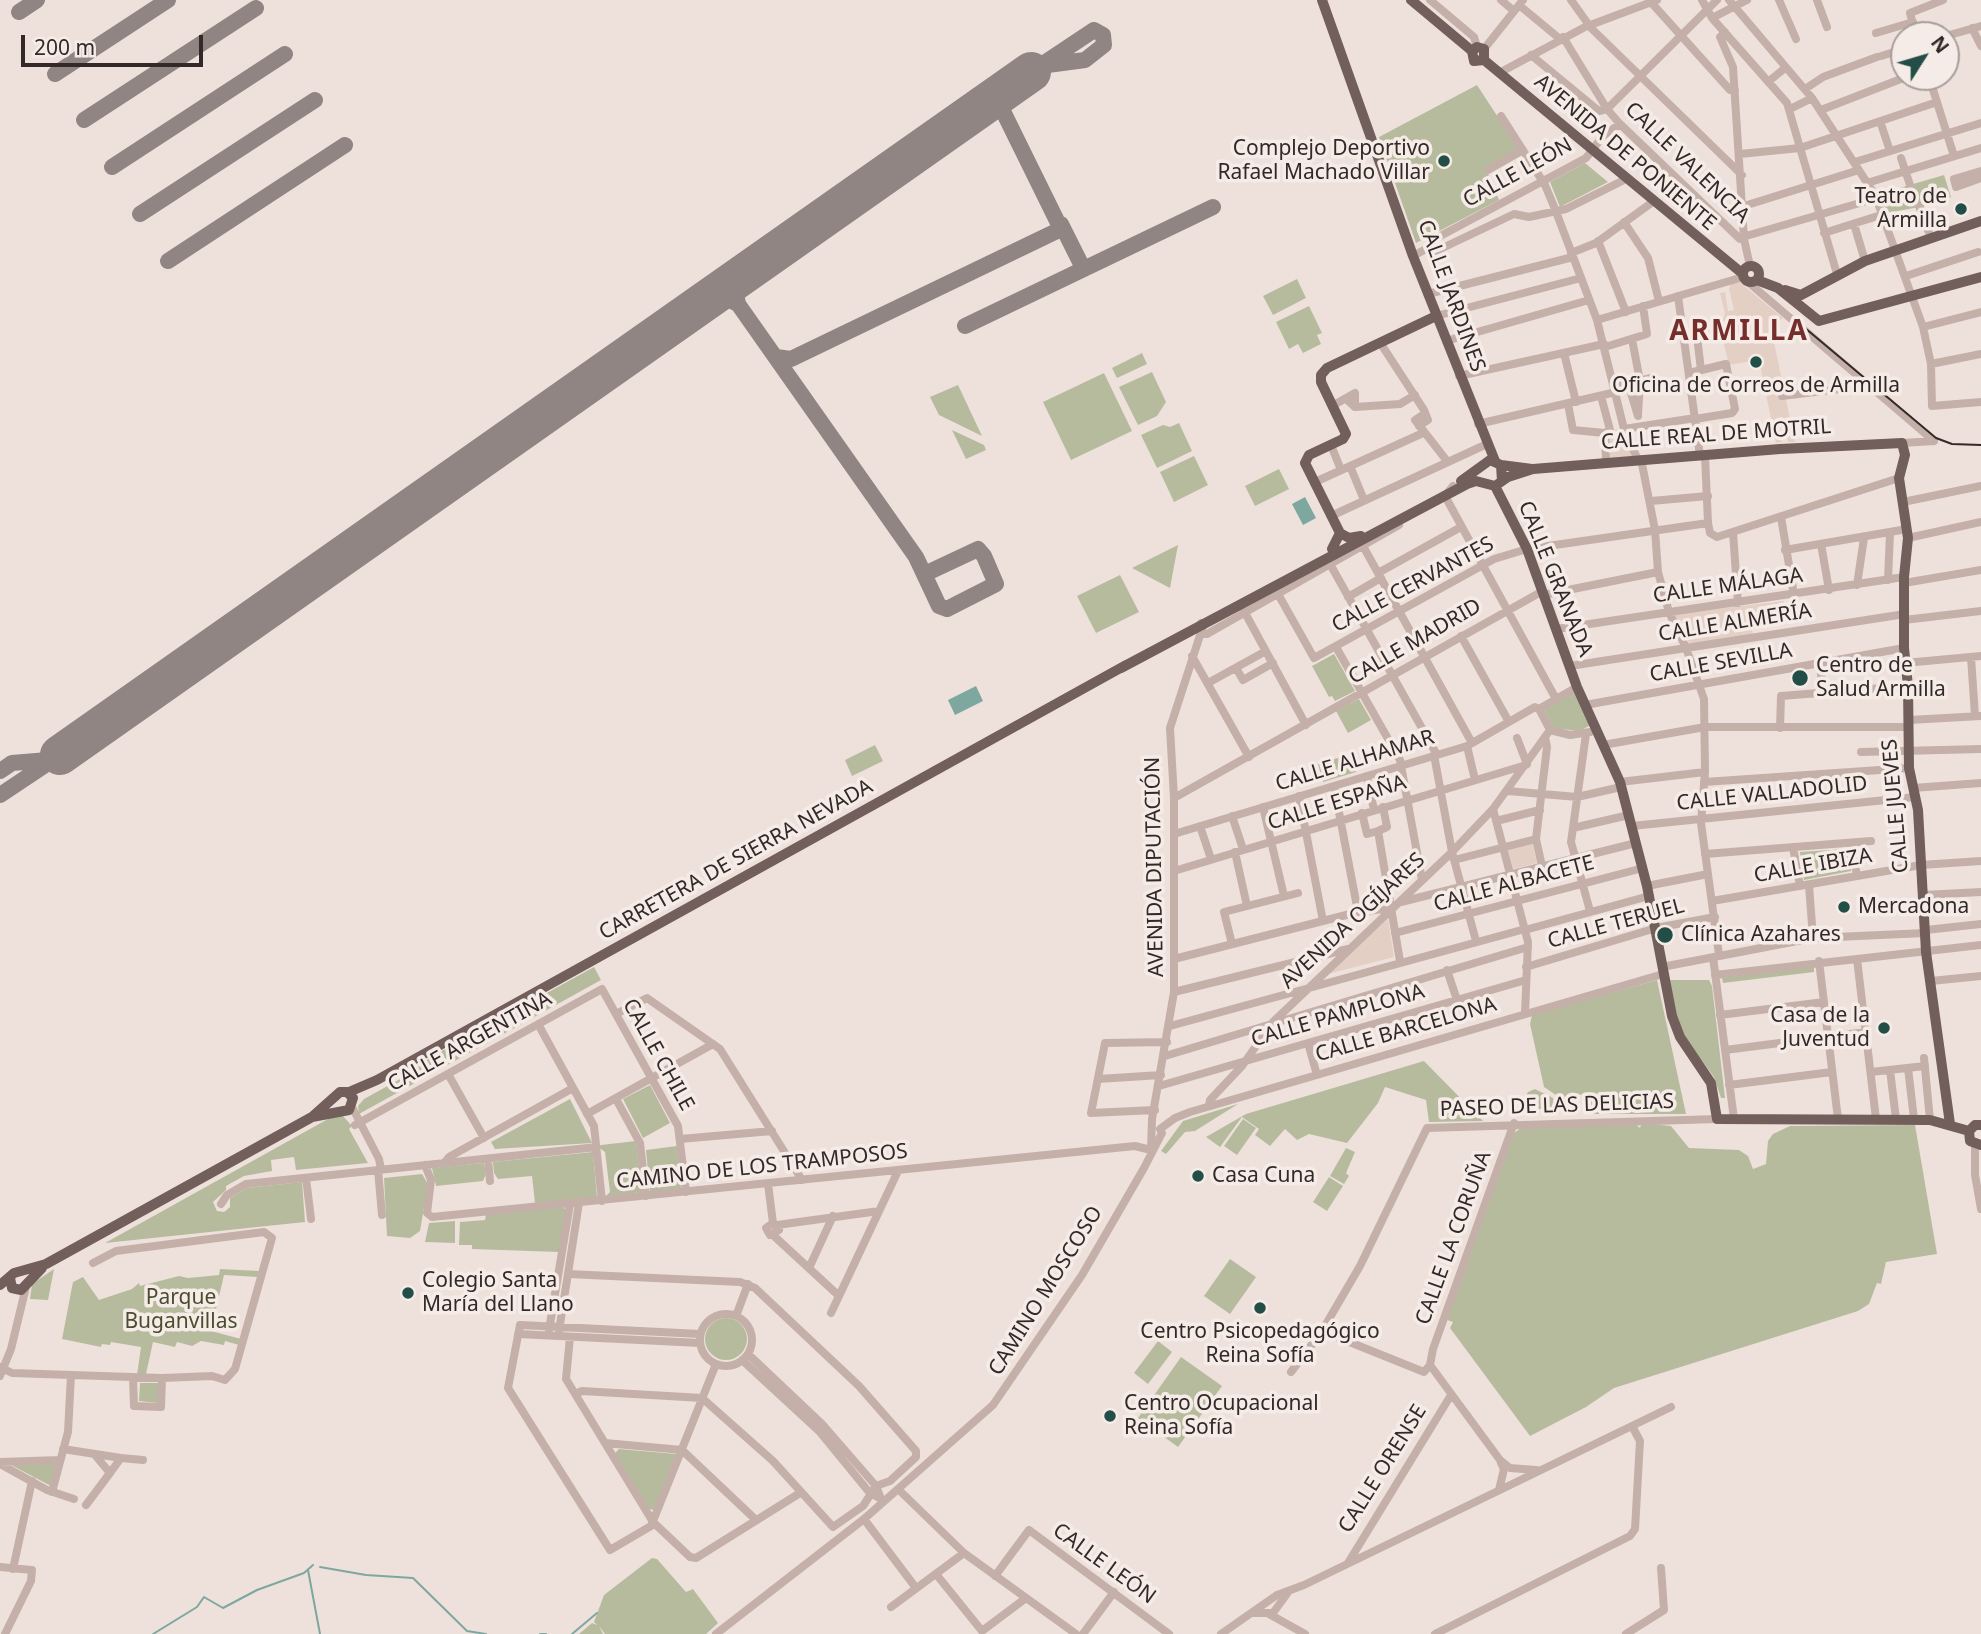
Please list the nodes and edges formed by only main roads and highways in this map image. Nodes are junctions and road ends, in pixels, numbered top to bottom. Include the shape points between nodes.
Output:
1 (1322, 0) edge
2 (1411, 0) edge
3 (1981, 221) edge
4 (1981, 277) edge
5 (1748, 278) junction
6 (1778, 288) junction
7 (1436, 316) junction
8 (1902, 443) joint
9 (1498, 463) junction
10 (1533, 469) junction
11 (1480, 477) junction
12 (1498, 483) junction
13 (1376, 530) junction
14 (1340, 533) junction
15 (1351, 538) junction
16 (1332, 548) junction
17 (1201, 627) junction
18 (334, 1098) junction
19 (348, 1104) junction
20 (312, 1116) junction
21 (1950, 1124) junction
22 (1981, 1125) edge
23 (1969, 1131) junction
24 (1978, 1145) edge
25 (46, 1264) junction
26 (0, 1285) edge
27 (18, 1285) junction
28 (0, 1292) edge

1 - 7 main road, CALLE JARDINES
2 - 5 main road, AVENIDA DE PONIENTE
3 - 6 main road via 1865,261 1801,295
4 - 6 main road, AVENIDA DE PONIENTE via 1819,321
5 - 5 main road via 1758,270 1750,265
5 - 6 main road, AVENIDA DE PONIENTE
7 - 9 main road, CALLE JARDINES
7 - 14 main road via 1321,375 1346,434 1306,458
8 - 10 main road, CALLE REAL DE MOTRIL
8 - 21 main road, CALLE JUEVES via 1905,455 1899,478 1908,533 1904,648 1909,768 1926,952
9 - 10 main road, CALLE REAL DE MOTRIL
9 - 11 main road via 1484,462
9 - 12 main road via 1504,475
10 - 12 main road, CALLE REAL DE MOTRIL
11 - 12 main road
11 - 13 main road
11 - 15 main road via 1452,486
12 - 21 main road, CALLE GRANADA via 1577,687 1621,785 1675,1027 1711,1083 1717,1119 1913,1119
13 - 15 main road
13 - 17 main road via 1243,610
14 - 15 main road
14 - 16 main road
15 - 16 main road
16 - 17 main road
17 - 19 main road, CARRETERA DE SIERRA NEVADA via 369,1085
18 - 19 main road
18 - 19 main road via 341,1091
18 - 20 main road
19 - 20 main road
20 - 25 main road
21 - 23 main road
22 - 23 main road
23 - 24 main road via 1968,1137
25 - 27 main road
25 - 27 main road via 21,1273
26 - 27 main road
27 - 28 main road

